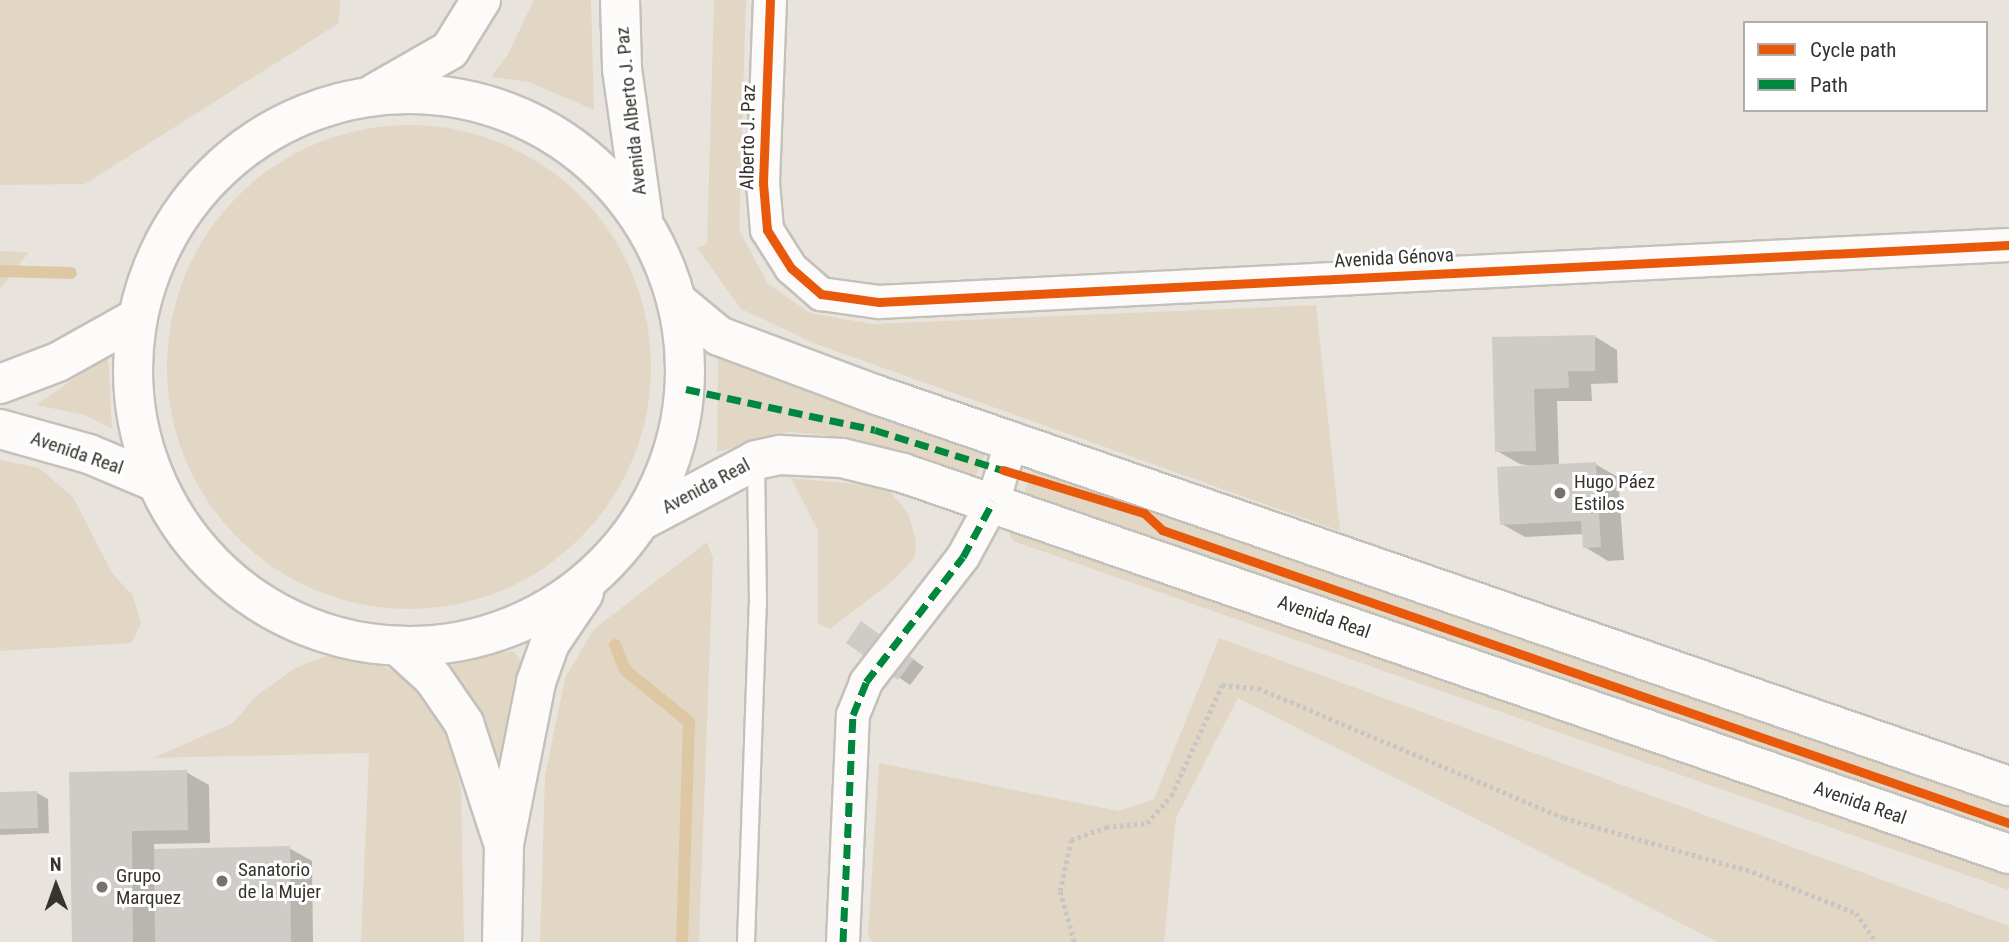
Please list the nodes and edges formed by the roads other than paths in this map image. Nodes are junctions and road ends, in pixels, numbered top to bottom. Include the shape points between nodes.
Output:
1 (481, 0) edge
2 (620, 0) edge
3 (770, 0) edge
4 (371, 96) junction
5 (644, 221) junction
6 (2009, 245) edge
7 (791, 268) joint
8 (679, 303) junction
9 (135, 319) junction
10 (0, 384) edge
11 (0, 429) edge
12 (1011, 443) junction
13 (756, 460) junction
14 (153, 481) junction
15 (993, 502) junction
16 (641, 521) junction
17 (597, 573) junction
18 (398, 646) junction
19 (2009, 786) edge
20 (504, 844) junction
21 (2009, 854) edge
22 (502, 942) edge
23 (746, 942) edge
24 (843, 942) edge

1 - 4 main road via 450,50
2 - 5 main road, Avenida Alberto J. Paz via 622,69
3 - 7 street, Alberto J. Paz via 763,183 767,230
4 - 5 main road via 434,94 496,107 542,128 604,172
4 - 9 main road via 312,110 258,137 191,197 155,255
5 - 8 main road
6 - 7 street, Avenida Génova via 879,302 821,294
8 - 12 main road via 719,336
8 - 16 main road via 686,378 679,436 664,480
9 - 10 main road via 58,362
9 - 14 main road via 132,401
11 - 14 main road, Avenida Real via 89,454
12 - 15 street
12 - 19 main road
13 - 15 main road, Avenida Real via 780,455 842,458
13 - 16 main road, Avenida Real
13 - 23 lane via 758,603
14 - 18 main road via 179,527 205,558 255,601 302,625 349,640
15 - 21 main road, Avenida Real
15 - 24 street via 963,557 866,682 853,715
16 - 17 main road
17 - 18 main road via 527,620 470,640
17 - 20 main road via 550,643 536,682
18 - 20 main road via 433,678 464,723
20 - 22 main road

